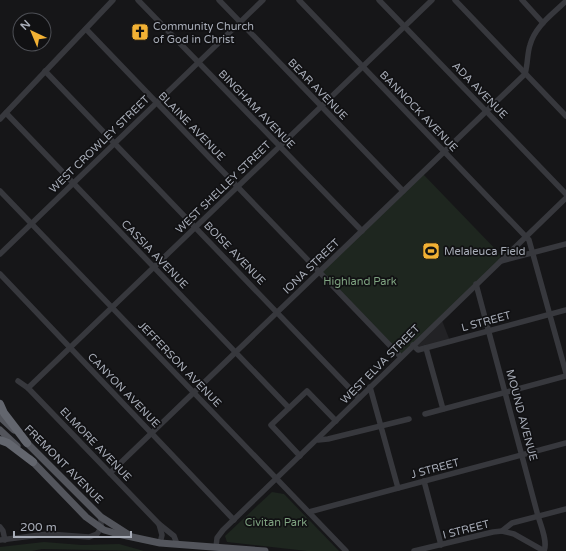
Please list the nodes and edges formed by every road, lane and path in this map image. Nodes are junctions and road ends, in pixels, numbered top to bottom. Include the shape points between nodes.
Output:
1 (113, 0) edge
2 (138, 0) edge
3 (219, 0) edge
4 (263, 0) edge
5 (299, 0) edge
6 (379, 0) edge
7 (432, 0) edge
8 (455, 0) edge
9 (522, 0) edge
10 (566, 1) edge
11 (240, 22) junction
12 (543, 22) junction
13 (405, 26) junction
14 (86, 29) junction
15 (198, 63) junction
16 (363, 67) junction
17 (45, 71) junction
18 (525, 74) junction
19 (156, 103) junction
20 (321, 107) junction
21 (486, 111) junction
22 (6, 113) junction
23 (566, 116) edge
24 (0, 119) edge
25 (114, 143) junction
26 (280, 147) junction
27 (444, 152) junction
28 (73, 183) junction
29 (238, 187) junction
30 (0, 191) edge
31 (403, 191) junction
32 (566, 194) edge
33 (566, 198) edge
34 (31, 224) junction
35 (196, 228) junction
36 (362, 231) junction
37 (526, 236) junction
38 (566, 244) edge
39 (533, 252) junction
40 (0, 254) edge
41 (500, 261) junction
42 (154, 268) junction
43 (319, 272) junction
44 (0, 274) edge
45 (476, 284) junction
46 (112, 308) junction
47 (566, 310) edge
48 (277, 312) junction
49 (550, 314) junction
50 (489, 330) junction
51 (413, 345) junction
52 (71, 348) junction
53 (426, 348) junction
54 (236, 352) junction
55 (401, 357) junction
56 (566, 373) edge
57 (566, 376) edge
58 (18, 381) dead end
59 (370, 387) junction
60 (28, 388) junction
61 (194, 393) junction
62 (505, 393) junction
63 (360, 398) junction
64 (0, 404) edge
65 (289, 408) junction
66 (443, 409) junction
67 (425, 414) dead end
68 (0, 417) edge
69 (409, 419) dead end
70 (336, 421) junction
71 (381, 426) junction
72 (0, 430) edge
73 (152, 433) junction
74 (0, 440) edge
75 (318, 440) junction
76 (27, 443) junction
77 (566, 443) edge
78 (522, 455) junction
79 (300, 456) junction
80 (33, 462) junction
81 (110, 473) junction
82 (276, 480) junction
83 (424, 480) junction
84 (398, 488) junction
85 (566, 509) edge
86 (309, 512) junction
87 (538, 516) junction
88 (101, 517) junction
89 (234, 520) junction
90 (159, 524) junction
91 (0, 527) edge
92 (101, 528) junction
93 (502, 531) junction
94 (134, 538) junction
95 (2, 540) edge
96 (160, 543) junction
97 (177, 544) junction
98 (441, 545) junction
99 (212, 547) junction
100 (266, 551) edge
101 (346, 551) edge
102 (416, 551) edge
103 (544, 551) edge

1 - 14 street
2 - 15 street, BINGHAM AVENUE
3 - 11 street, BEAR AVENUE
4 - 11 street, WEST CROWLEY STREET
5 - 16 street, BANNOCK AVENUE
6 - 13 street, ADA AVENUE
7 - 13 street, WEST SHELLEY STREET
8 - 18 street
9 - 12 street
10 - 12 street
11 - 15 street, WEST CROWLEY STREET
11 - 20 street, BEAR AVENUE
12 - 18 street via 530,45
13 - 16 street, WEST SHELLEY STREET
13 - 21 street, ADA AVENUE
14 - 17 street
14 - 19 street, BLAINE AVENUE
15 - 19 street, WEST CROWLEY STREET
15 - 26 street, BINGHAM AVENUE
16 - 20 street, WEST SHELLEY STREET
16 - 27 street, BANNOCK AVENUE
17 - 22 street
17 - 25 street, BOISE AVENUE
18 - 21 street, IONA STREET
18 - 23 street
19 - 25 street, WEST CROWLEY STREET
19 - 29 street, BLAINE AVENUE
20 - 26 street, WEST SHELLEY STREET
20 - 31 street, BEAR AVENUE
21 - 27 street, IONA STREET
21 - 32 street, ADA AVENUE
22 - 24 street
22 - 28 street, CASSIA AVENUE
25 - 28 street, WEST CROWLEY STREET
25 - 35 street, BOISE AVENUE
26 - 29 street, WEST SHELLEY STREET
26 - 36 street, BINGHAM AVENUE
27 - 31 street, IONA STREET
27 - 37 street, BANNOCK AVENUE
28 - 34 street, WEST CROWLEY STREET
28 - 42 street, CASSIA AVENUE
29 - 35 street, WEST SHELLEY STREET
29 - 43 street, BLAINE AVENUE
30 - 34 street, JEFFERSON AVENUE
31 - 36 street, IONA STREET
33 - 37 street, WEST ELVA STREET
34 - 40 street, WEST CROWLEY STREET
34 - 46 street, JEFFERSON AVENUE
35 - 42 street, WEST SHELLEY STREET
35 - 48 street, BOISE AVENUE
36 - 43 street, IONA STREET
37 - 39 street
37 - 41 street, WEST ELVA STREET
38 - 39 street
39 - 41 street
39 - 49 street
41 - 45 street, WEST ELVA STREET
42 - 46 street, WEST SHELLEY STREET
42 - 54 street, CASSIA AVENUE
43 - 48 street, IONA STREET
43 - 55 street, BLAINE AVENUE
44 - 52 street, CANYON AVENUE
45 - 50 street, MOUND AVENUE
45 - 51 street, WEST ELVA STREET
46 - 52 street, WEST SHELLEY STREET
46 - 61 street, JEFFERSON AVENUE
47 - 49 street, L STREET
48 - 54 street, IONA STREET
48 - 63 street, BOISE AVENUE
49 - 50 street, L STREET
49 - 56 street
50 - 53 street, L STREET
50 - 62 street, MOUND AVENUE
51 - 53 street, L STREET via 418,350
51 - 55 street, WEST ELVA STREET
52 - 60 street, WEST SHELLEY STREET
52 - 73 street, CANYON AVENUE
53 - 66 street
54 - 61 street, IONA STREET
54 - 65 street, CASSIA AVENUE
55 - 59 street, WEST ELVA STREET
57 - 62 street
58 - 60 street, ELMORE AVENUE
59 - 63 street, WEST ELVA STREET
59 - 71 street
60 - 81 street, ELMORE AVENUE
61 - 73 street, IONA STREET
61 - 82 street, JEFFERSON AVENUE
62 - 66 street
62 - 78 street, MOUND AVENUE
63 - 70 street, WEST ELVA STREET
64 - 76 highway via 4,414
65 - 70 street via 307,391
65 - 79 street via 271,426
66 - 67 street
68 - 76 main road, FREMONT AVENUE
69 - 71 street
70 - 75 street, WEST ELVA STREET
71 - 75 street
71 - 84 street
72 - 80 main road, FREMONT AVENUE
73 - 81 street, IONA STREET
73 - 89 street, CANYON AVENUE
74 - 80 highway
75 - 79 street, WEST ELVA STREET
76 - 88 main road, FREMONT AVENUE
77 - 78 street, J STREET
78 - 83 street, J STREET
78 - 87 street, MOUND AVENUE
79 - 82 street, WEST ELVA STREET
80 - 92 main road, FREMONT AVENUE via 79,510
81 - 90 street, ELMORE AVENUE
82 - 86 street, JEFFERSON AVENUE
82 - 89 street, WEST ELVA STREET
83 - 84 street, J STREET
83 - 98 street
84 - 86 street, J STREET
85 - 87 street, I STREET
86 - 101 street, JEFFERSON AVENUE
87 - 93 street, I STREET via 512,523
87 - 103 street, MOUND AVENUE via 545,542
88 - 92 street
88 - 94 main road, FREMONT AVENUE
89 - 99 street, WEST ELVA STREET
90 - 96 street via 162,535
90 - 97 street, ELMORE AVENUE via 174,536
91 - 95 street via 3,531
92 - 94 main road, FREMONT AVENUE
92 - 95 street via 97,534 89,538 48,534
93 - 98 street, I STREET
93 - 103 street via 514,534
94 - 96 main road, FREMONT AVENUE
96 - 97 main road, FREMONT AVENUE
97 - 99 main road, FREMONT AVENUE
98 - 102 street, I STREET
99 - 100 main road, FREMONT AVENUE

